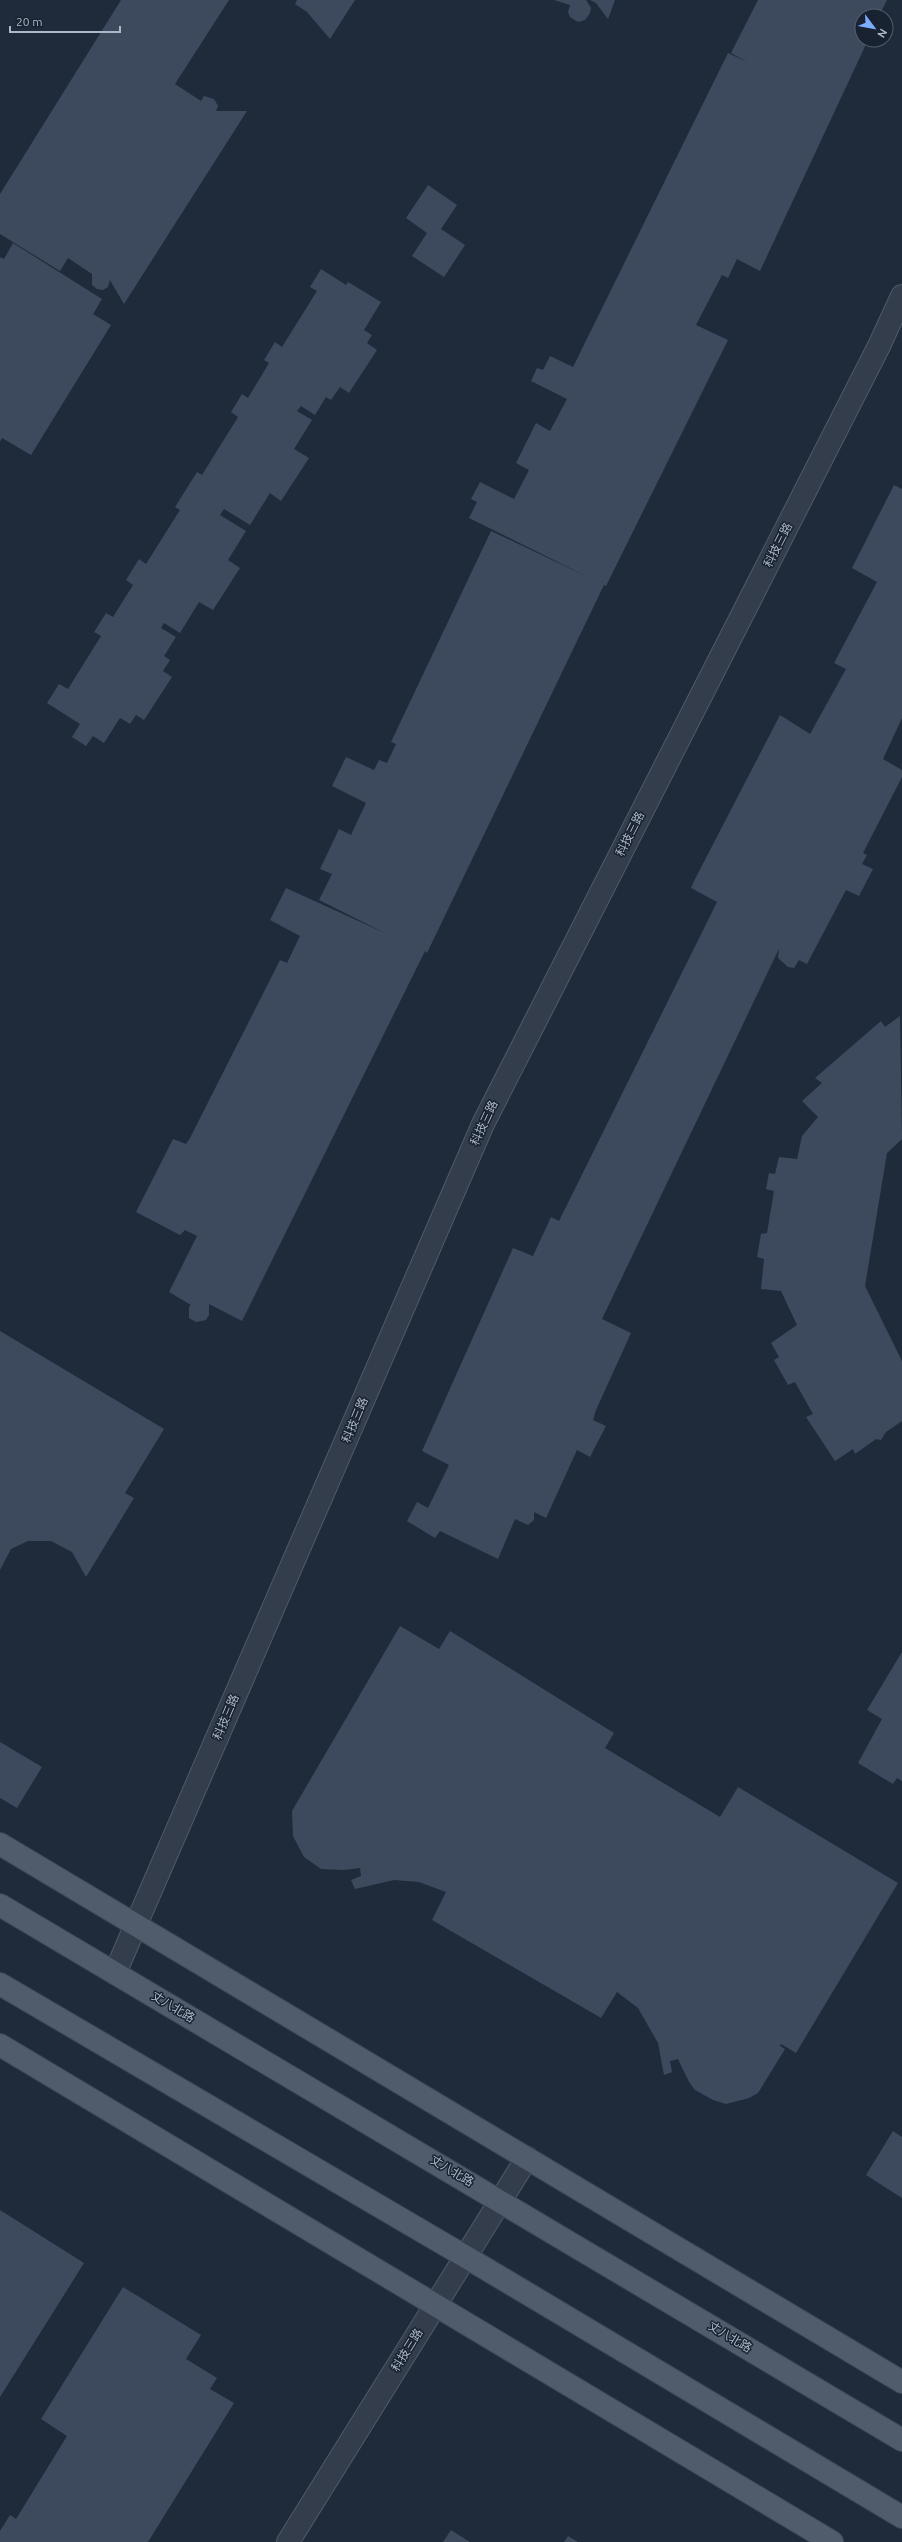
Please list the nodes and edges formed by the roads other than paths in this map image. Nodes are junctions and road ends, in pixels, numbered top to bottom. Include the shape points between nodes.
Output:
1 (902, 296) edge
2 (0, 1844) edge
3 (0, 1905) edge
4 (136, 1925) junction
5 (115, 1973) junction
6 (0, 1984) edge
7 (0, 2045) edge
8 (527, 2158) junction
9 (500, 2200) junction
10 (466, 2257) junction
11 (436, 2305) junction
12 (902, 2382) edge
13 (902, 2440) edge
14 (902, 2517) edge
15 (288, 2542) edge
16 (832, 2542) edge

1 - 4 street, 科技三路 via 879,346 483,1124
2 - 4 main road
3 - 5 main road, 丈八北路
4 - 5 street, 科技三路
4 - 8 main road
5 - 9 main road, 丈八北路
6 - 10 main road
7 - 11 main road
8 - 9 street, 科技三路
8 - 12 main road
9 - 10 street, 科技三路
9 - 13 main road, 丈八北路
10 - 11 street, 科技三路
10 - 14 main road
11 - 15 street, 科技三路
11 - 16 main road

